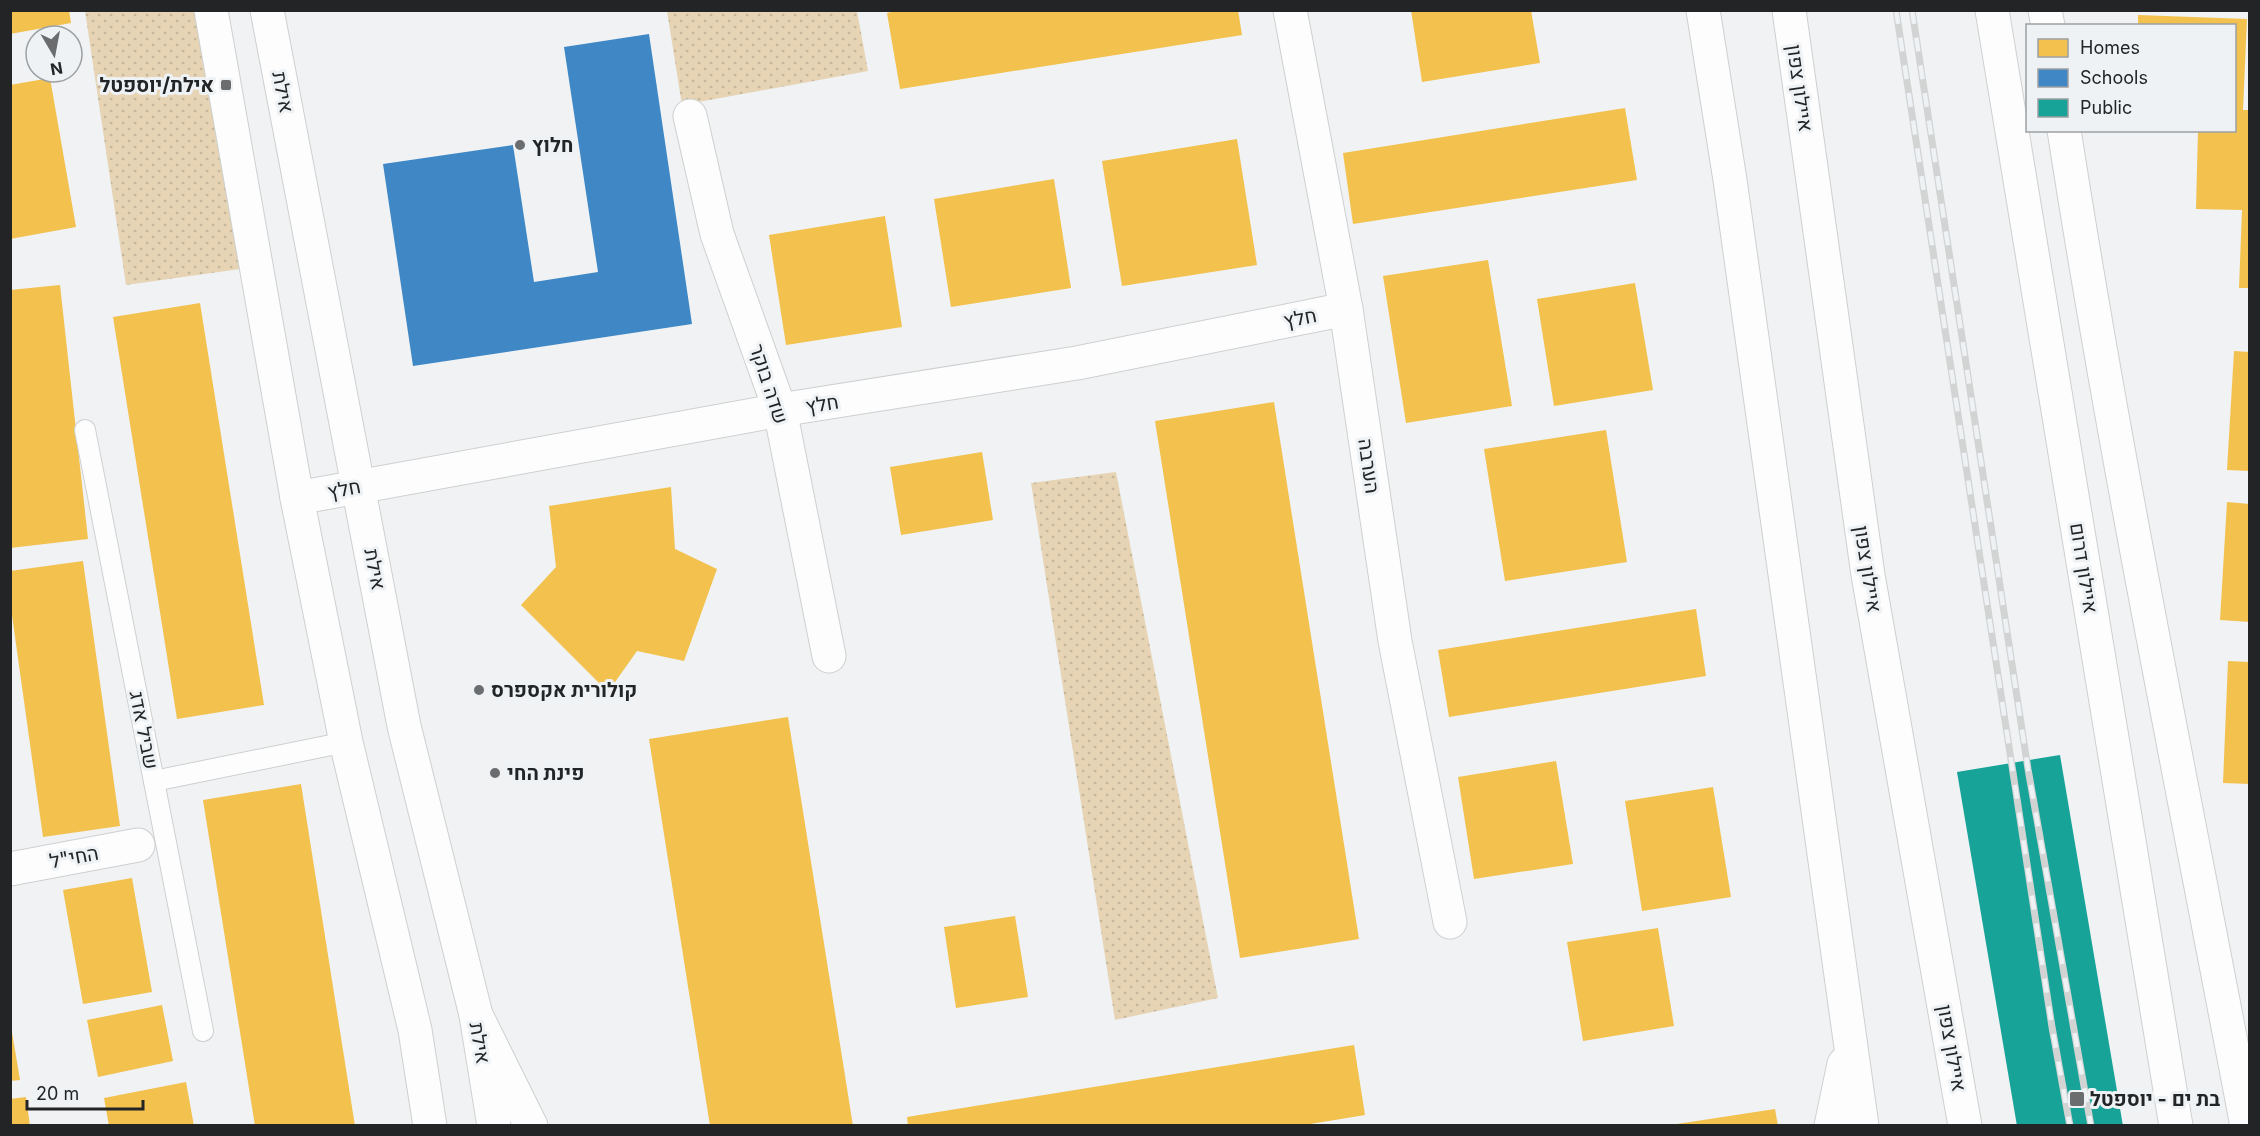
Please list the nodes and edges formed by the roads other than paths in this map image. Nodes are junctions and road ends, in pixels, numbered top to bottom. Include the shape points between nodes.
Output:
1 (211, 10) edge
2 (267, 10) edge
3 (1290, 10) edge
4 (1703, 10) edge
5 (1789, 10) edge
6 (1992, 10) edge
7 (690, 116) dead end
8 (2064, 132) edge
9 (1346, 309) junction
10 (780, 410) junction
11 (85, 430) dead end
12 (359, 486) junction
13 (297, 498) junction
14 (829, 656) dead end
15 (345, 742) junction
16 (154, 781) junction
17 (138, 845) dead end
18 (10, 869) edge
19 (1450, 922) dead end
20 (476, 1014) junction
21 (203, 1031) dead end
22 (1849, 1045) junction
23 (2233, 1051) junction
24 (2250, 1083) edge
25 (430, 1125) edge
26 (494, 1125) edge
27 (531, 1125) edge
28 (1831, 1125) edge
29 (1862, 1125) edge
30 (1965, 1125) edge
31 (2176, 1125) edge
32 (2247, 1125) edge

1 - 13 main road
2 - 12 main road, אילת
3 - 9 main road, הערבה
4 - 22 main road
5 - 30 main road, איילון צפון via 1868,575
6 - 31 main road, איילון דרום
7 - 10 main road, שדה בוקר via 717,234
8 - 23 main road via 2095,326 2183,805
9 - 10 main road, חלץ via 1077,363
9 - 19 main road, הערבה via 1395,641
10 - 12 main road, חלץ
10 - 14 main road, שדה בוקר
11 - 16 lane, שביל אדג
12 - 13 main road, חלץ
12 - 20 main road, אילת via 404,726
13 - 15 main road
15 - 16 lane
15 - 25 main road via 415,1030
16 - 21 lane, שביל אדג
17 - 18 main road, החי"ל
20 - 26 main road, אילת
20 - 27 main road
22 - 28 main road
22 - 29 main road
23 - 24 main road
23 - 32 main road

